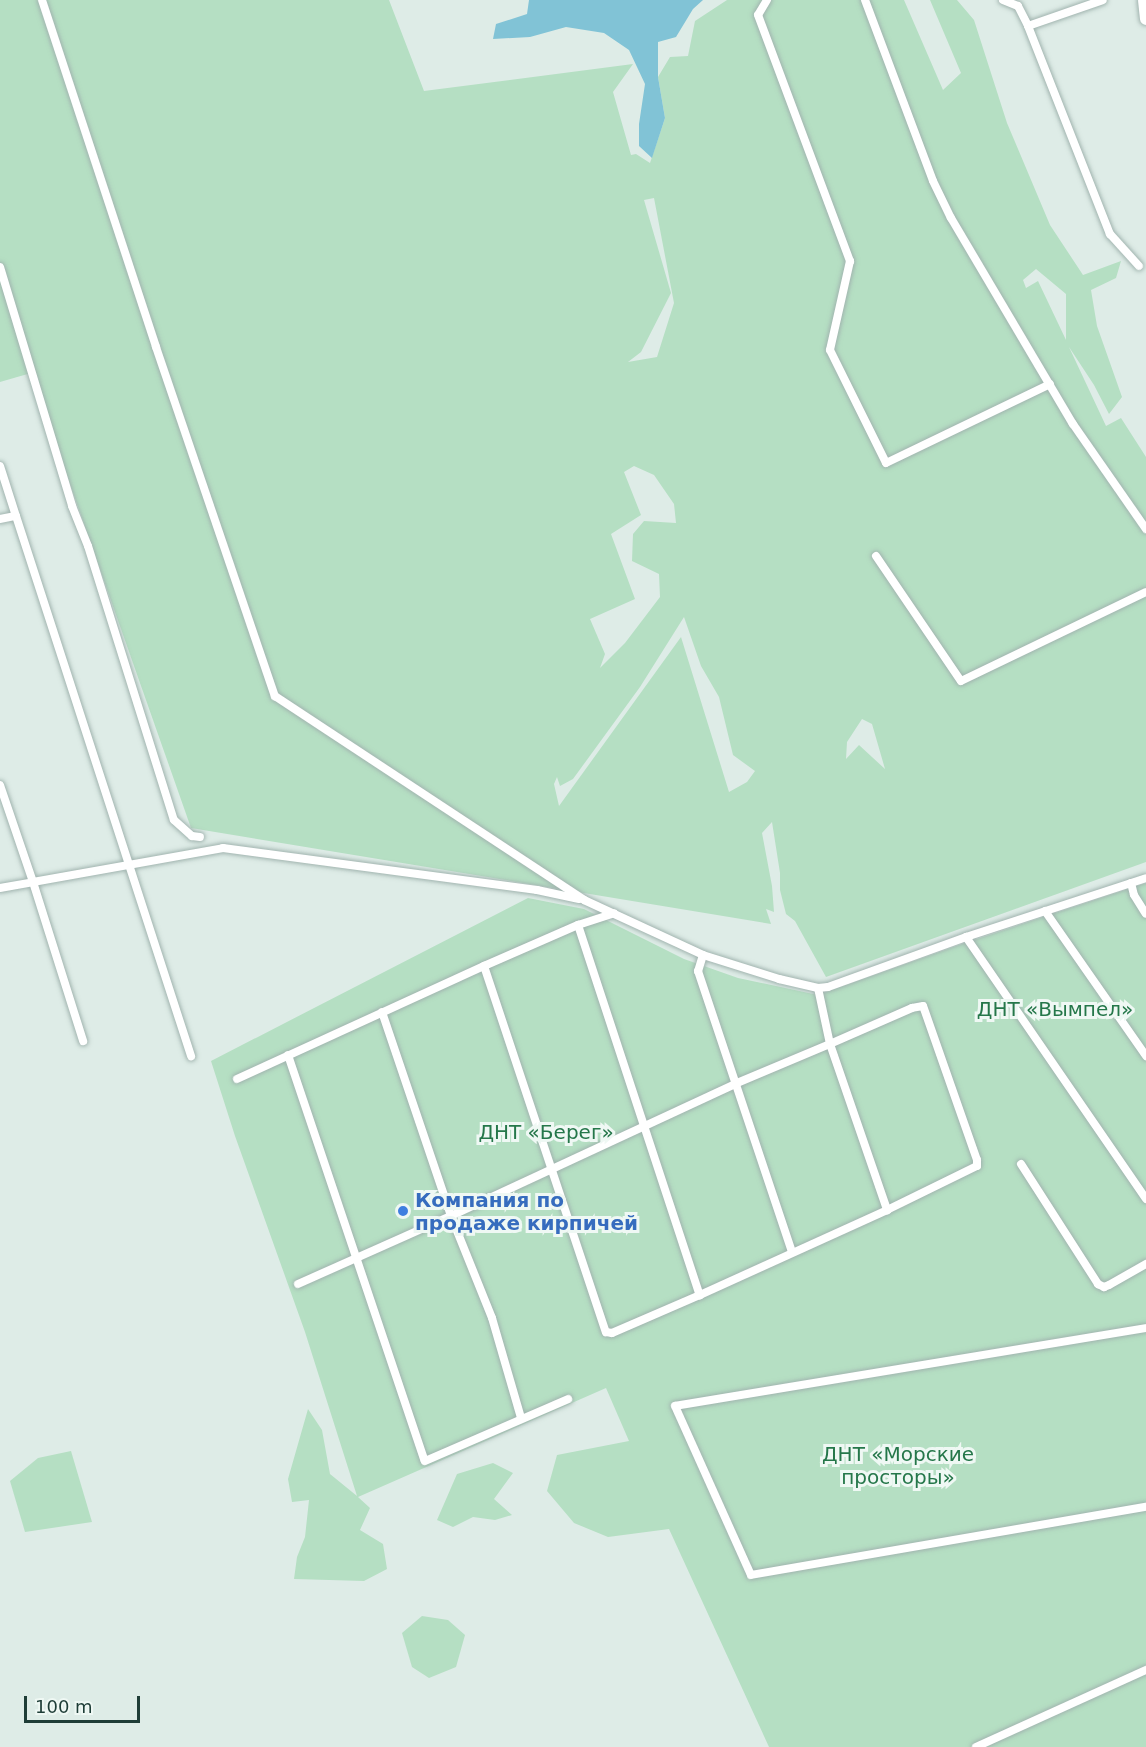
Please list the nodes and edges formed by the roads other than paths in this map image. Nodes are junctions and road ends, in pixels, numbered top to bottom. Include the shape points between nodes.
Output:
1 (42, 0) edge
2 (767, 0) edge
3 (865, 0) edge
4 (1004, 0) edge
5 (1103, 0) edge
6 (1144, 0) edge
7 (1146, 19) edge
8 (1028, 26) junction
9 (1139, 266) dead end
10 (0, 267) edge
11 (1050, 384) junction
12 (0, 466) edge
13 (16, 516) junction
14 (0, 519) edge
15 (1146, 530) edge
16 (876, 556) dead end
17 (1146, 592) edge
18 (0, 785) edge
19 (200, 837) dead end
20 (128, 864) junction
21 (1146, 879) edge
22 (33, 882) junction
23 (1131, 883) junction
24 (0, 888) edge
25 (584, 900) junction
26 (1045, 911) junction
27 (614, 913) junction
28 (1146, 914) edge
29 (578, 925) junction
30 (966, 937) junction
31 (703, 955) junction
32 (484, 966) junction
33 (818, 988) junction
34 (382, 1012) junction
35 (83, 1041) dead end
36 (830, 1044) junction
37 (288, 1055) junction
38 (191, 1056) dead end
39 (1146, 1056) edge
40 (237, 1079) dead end
41 (737, 1083) junction
42 (645, 1127) junction
43 (1021, 1164) dead end
44 (551, 1168) junction
45 (1146, 1199) edge
46 (887, 1210) junction
47 (451, 1216) junction
48 (792, 1252) junction
49 (356, 1256) junction
50 (1146, 1264) edge
51 (298, 1284) dead end
52 (700, 1295) junction
53 (1146, 1328) edge
54 (568, 1399) dead end
55 (521, 1418) junction
56 (1146, 1507) edge
57 (1146, 1670) edge
58 (976, 1747) edge

1 - 25 street via 274,696
2 - 11 street via 758,15 850,261 830,350 886,463
3 - 11 street via 946,209
4 - 8 street via 1018,6
5 - 8 street
6 - 7 main road
8 - 9 street via 1110,234
10 - 19 street via 72,506 174,820 192,836
11 - 15 street
12 - 13 street
13 - 14 street
13 - 20 street
16 - 17 street via 962,681
18 - 22 street
20 - 22 street
20 - 25 street via 223,848 537,890
20 - 38 street
21 - 23 street
22 - 24 street
22 - 35 street
23 - 26 street
23 - 28 street
25 - 27 street
26 - 30 street
26 - 39 street
27 - 29 street
27 - 31 street
29 - 32 street
29 - 42 street
30 - 33 street
30 - 45 street
31 - 33 street
31 - 41 street via 698,971
32 - 34 street
32 - 44 street
33 - 36 street
34 - 37 street
34 - 47 street
36 - 41 street
36 - 46 street
36 - 46 street via 923,1006 970,1138 977,1166
37 - 40 street
37 - 49 street
41 - 42 street
41 - 48 street
42 - 44 street
42 - 52 street
43 - 50 street via 1098,1284 1109,1285
44 - 47 street
44 - 52 street via 606,1332 612,1333
46 - 48 street
47 - 49 street
47 - 55 street via 492,1318
48 - 52 street
49 - 51 street
49 - 55 street via 425,1461
53 - 56 street via 675,1406 751,1575
54 - 55 street
57 - 58 street

